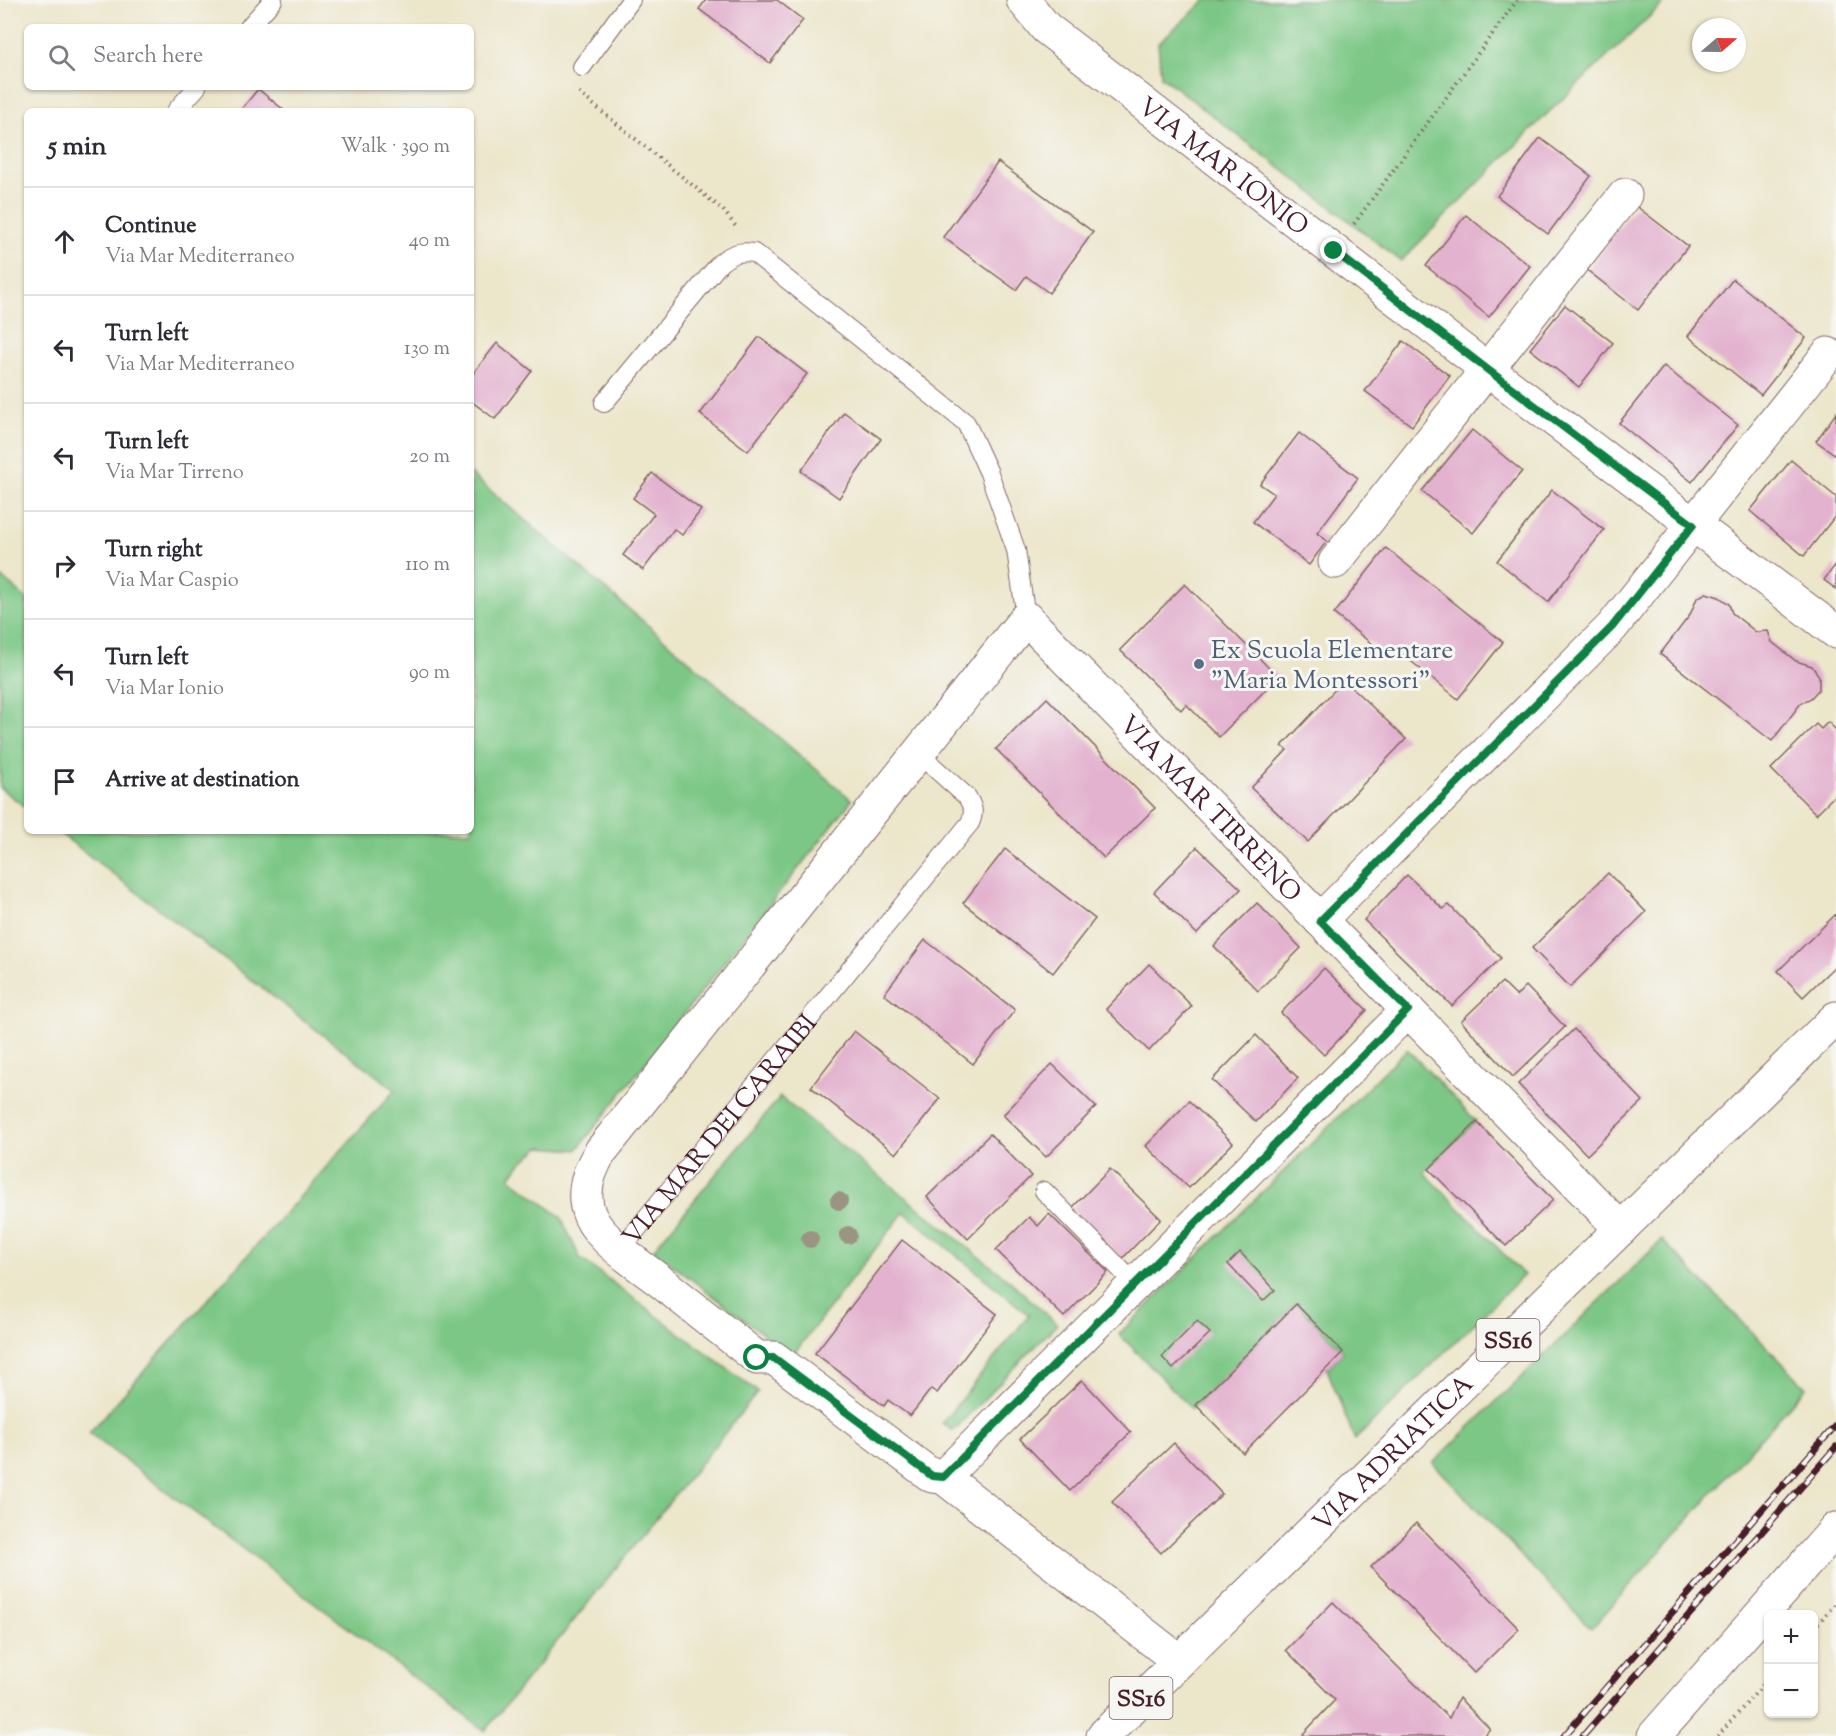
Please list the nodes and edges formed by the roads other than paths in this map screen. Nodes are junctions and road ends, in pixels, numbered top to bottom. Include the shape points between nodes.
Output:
1 (273, 0) edge
2 (631, 0) edge
3 (1023, 0) edge
4 (252, 24) edge
5 (582, 67) road end
6 (194, 90) edge
7 (179, 108) edge
8 (1625, 195) dead end
9 (1828, 354) dead end
10 (1488, 370) junction
11 (604, 403) dead end
12 (1693, 525) junction
13 (1335, 562) dead end
14 (1026, 618) junction
15 (1836, 632) edge
16 (918, 753) junction
17 (1320, 921) junction
18 (1408, 1010) junction
19 (1836, 1018) edge
20 (1044, 1191) dead end
21 (1621, 1229) junction
22 (620, 1250) junction
23 (1135, 1284) junction
24 (943, 1477) junction
25 (1836, 1529) edge
26 (1179, 1661) junction
27 (1103, 1736) edge
28 (1653, 1736) edge

1 - 4 lane
2 - 5 lane
3 - 10 street, VIA MAR IONIO via 1046,28
6 - 7 lane
8 - 10 street
9 - 12 street
10 - 12 street, VIA MAR IONIO
10 - 13 street
11 - 14 lane via 720,263 740,252 754,253 966,423 1016,550
12 - 15 street, VIA MAR IONIO
12 - 17 street via 1612,627
14 - 16 street, VIA MAR DEI CARAIBI
14 - 17 street, VIA MAR TIRRENO
16 - 22 street, VIA MAR DEI CARAIBI via 593,1164 586,1190 588,1210 597,1228
16 - 22 lane, VIA MAR DEI CARAIBI via 967,797 973,806 970,823
17 - 18 street, VIA MAR TIRRENO
18 - 21 street, VIA MAR TIRRENO
18 - 23 street
19 - 21 street, VIA ADRIATICA / SS16
20 - 23 lane
21 - 26 street, VIA ADRIATICA / SS16
22 - 24 street via 757,1358 774,1358 932,1476
23 - 24 street
24 - 26 street
25 - 28 street
26 - 27 street, VIA ADRIATICA / SS16

